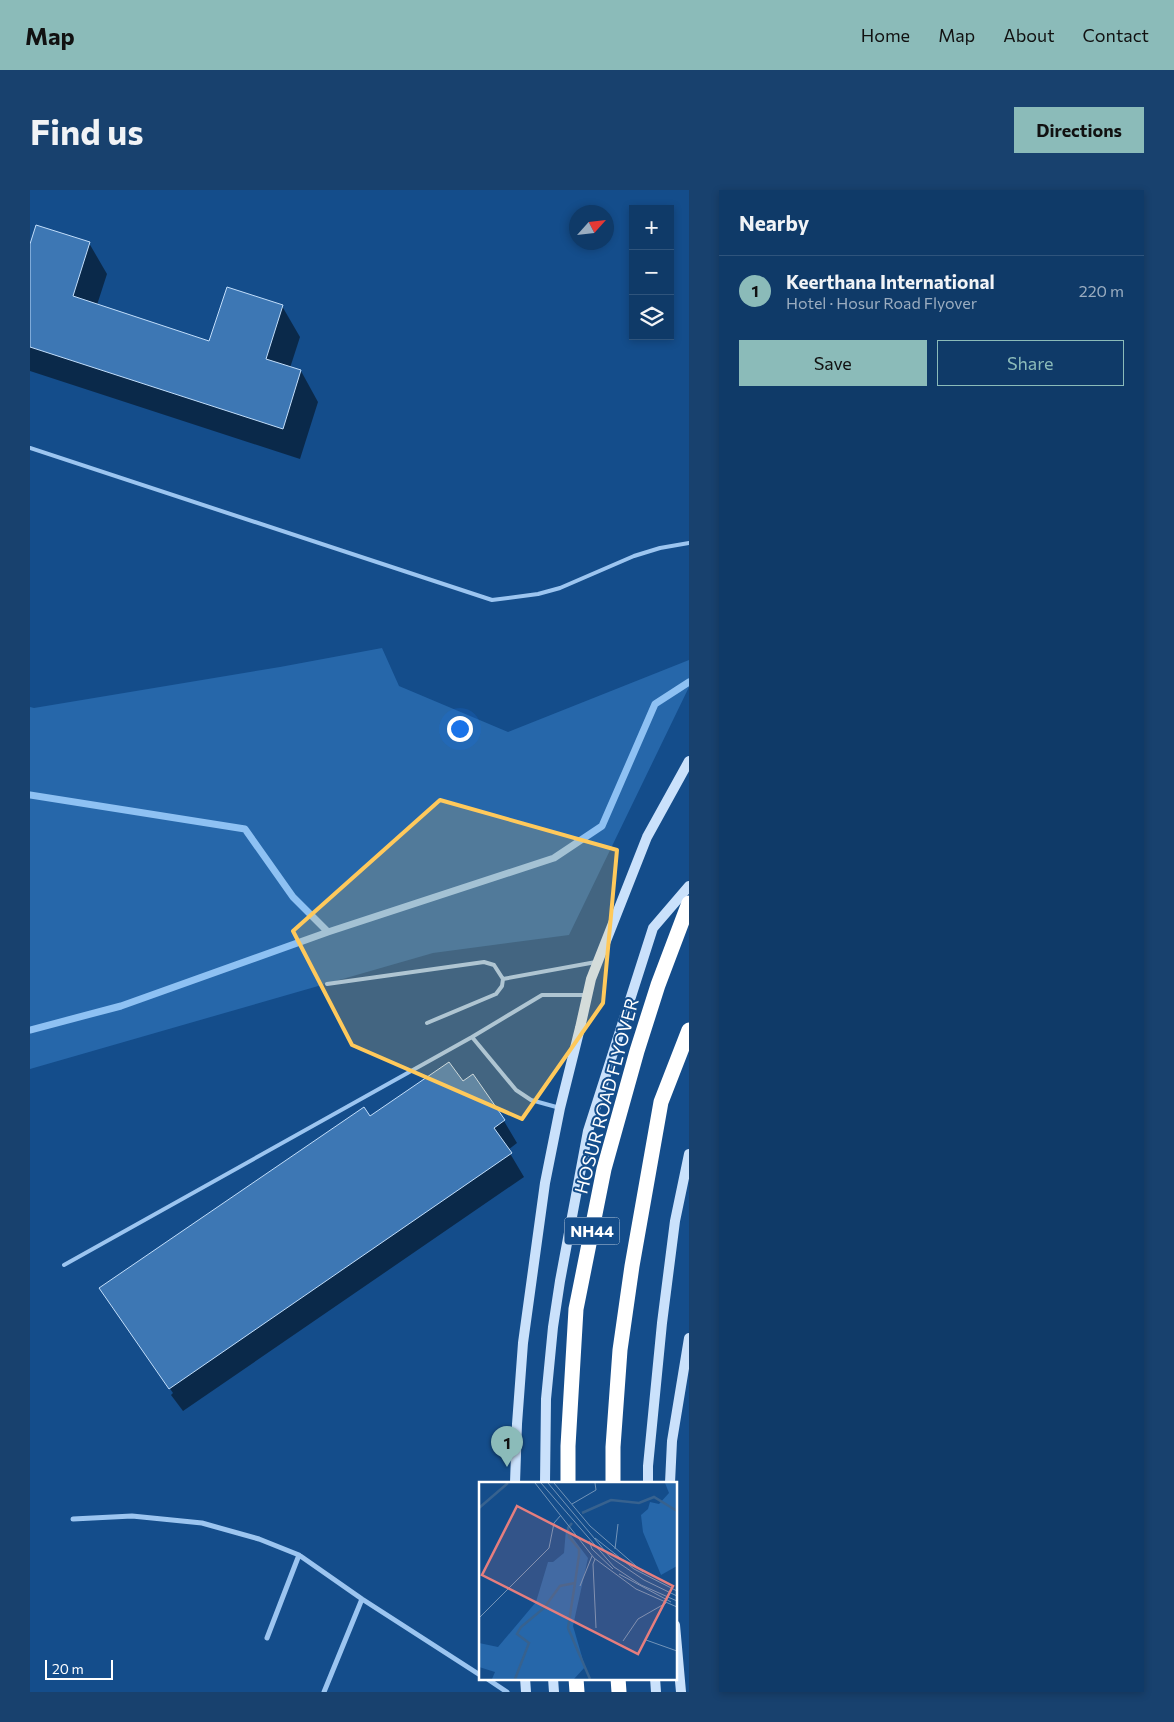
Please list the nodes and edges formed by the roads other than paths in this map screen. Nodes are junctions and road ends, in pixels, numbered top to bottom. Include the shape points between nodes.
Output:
1 (30, 448) edge
2 (689, 543) edge
3 (689, 760) edge
4 (689, 886) edge
5 (689, 903) edge
6 (598, 961) junction
7 (503, 979) junction
8 (327, 984) dead end
9 (588, 995) junction
10 (427, 1023) dead end
11 (689, 1030) edge
12 (472, 1037) junction
13 (560, 1108) junction
14 (689, 1154) edge
15 (64, 1265) dead end
16 (689, 1338) edge
17 (515, 1482) edge
18 (545, 1482) edge
19 (568, 1482) edge
20 (613, 1482) edge
21 (648, 1482) edge
22 (670, 1482) edge
23 (73, 1519) dead end
24 (299, 1555) junction
25 (362, 1599) junction
26 (676, 1635) edge
27 (268, 1638) dead end
28 (479, 1674) edge
29 (489, 1680) edge
30 (324, 1692) edge
31 (507, 1692) edge
32 (681, 1692) edge

1 - 2 lane via 492,600 560,588 634,556
3 - 6 street via 647,837
4 - 18 street via 653,928 588,1131 553,1327 546,1400
5 - 19 highway, HOSUR ROAD FLYOVER / NH44 via 637,1051 604,1169 576,1309
6 - 7 lane
6 - 9 street
7 - 8 lane via 494,965 484,962
7 - 10 lane via 496,994
9 - 12 lane via 542,995
9 - 13 street
11 - 20 highway, NH44 via 661,1102 634,1257 620,1350
12 - 13 lane via 516,1090 531,1100
12 - 15 lane
13 - 17 street via 544,1184 523,1343
14 - 21 street via 674,1221
16 - 22 street via 672,1441
23 - 24 street via 132,1516 202,1523 259,1539
24 - 25 street
24 - 27 street
25 - 28 street
25 - 30 street
26 - 32 street
29 - 31 street

